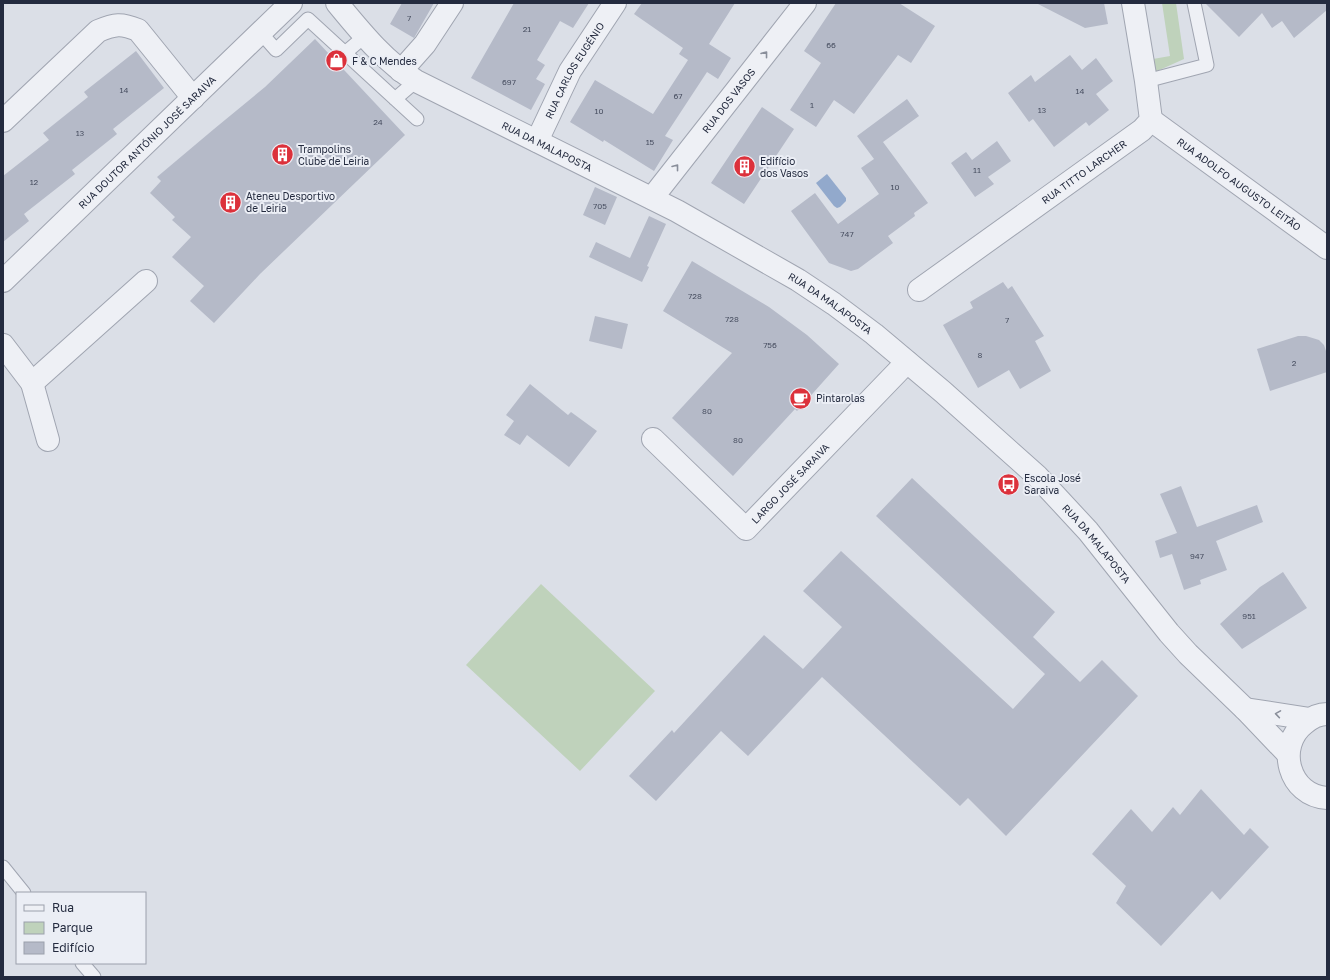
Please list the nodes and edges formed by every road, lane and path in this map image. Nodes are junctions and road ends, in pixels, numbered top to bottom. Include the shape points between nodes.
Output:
1 (291, 3) edge
2 (337, 3) edge
3 (452, 3) edge
4 (615, 3) edge
5 (806, 3) edge
6 (1132, 3) edge
7 (1194, 3) edge
8 (261, 33) junction
9 (365, 36) junction
10 (345, 53) junction
11 (408, 76) junction
12 (1146, 81) junction
13 (193, 98) junction
14 (395, 99) junction
15 (417, 119) dead end
16 (1151, 120) junction
17 (3, 121) edge
18 (537, 141) junction
19 (652, 198) junction
20 (1327, 248) edge
21 (3, 281) edge
22 (146, 281) dead end
23 (919, 290) dead end
24 (3, 346) edge
25 (907, 362) junction
26 (32, 383) junction
27 (654, 439) dead end
28 (48, 440) dead end
29 (1245, 709) junction
30 (1319, 716) edge
31 (1288, 754) junction
32 (1325, 802) edge
33 (3, 867) edge
34 (23, 892) edge
35 (83, 964) edge
36 (94, 977) edge

1 - 8 street, RUA DOUTOR ANTÓNIO JOSÉ SARAIVA
2 - 9 street, RUA DA MALAPOSTA
3 - 11 street
4 - 18 street, RUA CARLOS EUGÉNIO via 570,71
19 -> 5 street, RUA DOS VASOS
6 - 12 street
7 - 12 lane via 1207,65
8 - 10 lane via 276,50 308,19
8 - 13 street, RUA DOUTOR ANTÓNIO JOSÉ SARAIVA
9 - 10 lane
9 - 11 street, RUA DA MALAPOSTA
10 - 14 lane
11 - 14 lane
11 - 18 street, RUA DA MALAPOSTA
12 - 16 street
13 - 17 street via 138,30 124,24 110,25 98,31
13 - 21 street, RUA DOUTOR ANTÓNIO JOSÉ SARAIVA
14 - 15 lane
16 - 20 street, RUA ADOLFO AUGUSTO LEITÃO
16 - 23 street, RUA TITTO LARCHER via 1142,130
18 - 19 street, RUA DA MALAPOSTA
19 - 25 street, RUA DA MALAPOSTA via 798,280 834,304
22 - 26 street
24 - 26 street
25 - 27 street, LARGO JOSÉ SARAIVA via 746,529
25 - 29 street, RUA DA MALAPOSTA via 1037,476 1088,531 1169,633
26 - 28 street
30 -> 29 street
29 - 31 street, RUA DA MALAPOSTA
30 - 31 street via 1299,727 1291,740
31 - 32 street via 1293,777 1300,786
33 - 34 lane
35 - 36 lane

